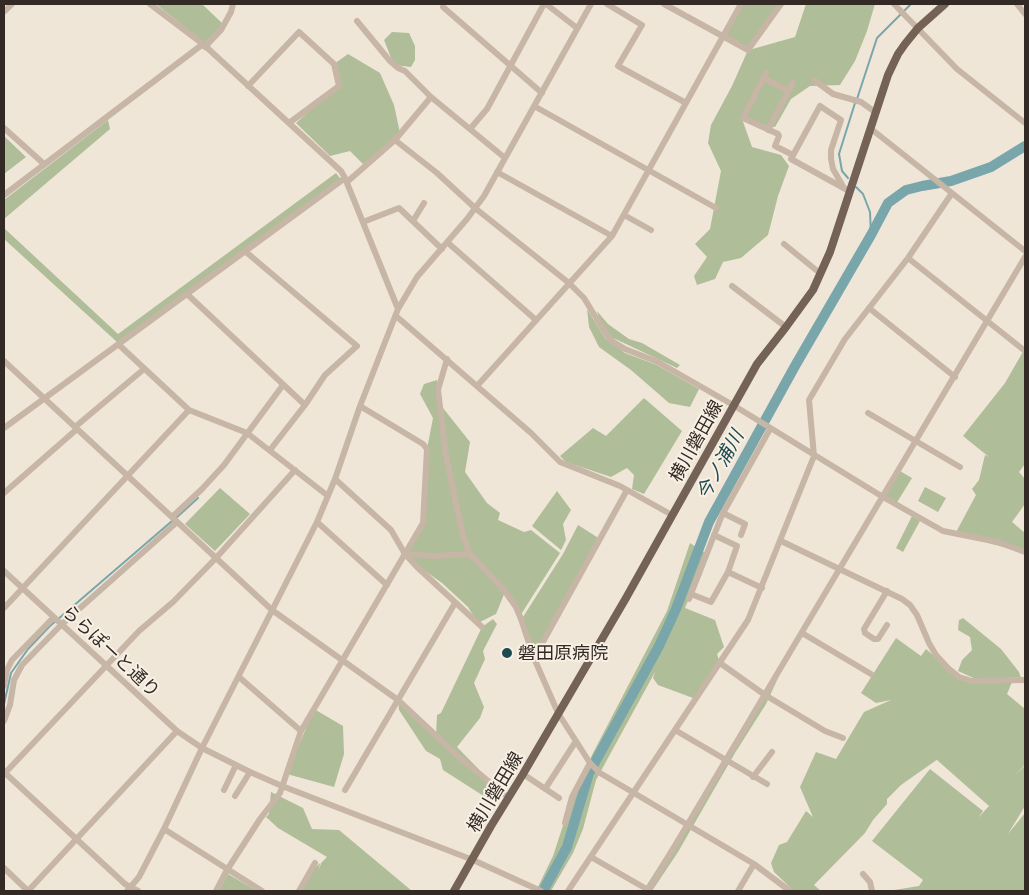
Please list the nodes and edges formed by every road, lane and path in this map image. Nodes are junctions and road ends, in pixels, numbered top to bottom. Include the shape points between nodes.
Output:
1 (12, 4) edge
2 (150, 4) edge
3 (233, 4) edge
4 (545, 4) edge
5 (591, 4) edge
6 (606, 4) edge
7 (664, 4) edge
8 (741, 4) edge
9 (781, 4) edge
10 (945, 4) edge
11 (1017, 4) edge
12 (442, 6) dead end
13 (896, 6) edge
14 (4, 10) edge
15 (1025, 14) edge
16 (358, 21) dead end
17 (577, 28) junction
18 (918, 28) junction
19 (723, 37) junction
20 (204, 46) junction
21 (510, 66) junction
22 (814, 80) dead end
23 (794, 83) dead end
24 (248, 86) junction
25 (789, 91) junction
26 (542, 93) junction
27 (431, 97) junction
28 (686, 103) junction
29 (534, 106) junction
30 (875, 112) junction
31 (288, 123) junction
32 (1025, 123) edge
33 (4, 128) edge
34 (870, 128) junction
35 (470, 130) junction
36 (768, 130) junction
37 (395, 140) junction
38 (793, 155) junction
39 (505, 158) junction
40 (44, 164) junction
41 (649, 169) junction
42 (497, 172) junction
43 (346, 180) junction
44 (846, 190) junction
45 (952, 193) junction
46 (4, 195) edge
47 (424, 203) dead end
48 (475, 208) junction
49 (716, 208) dead end
50 (624, 215) junction
51 (413, 221) junction
52 (363, 222) junction
53 (651, 230) dead end
54 (612, 236) junction
55 (447, 242) junction
56 (784, 244) dead end
57 (442, 249) junction
58 (1025, 251) edge
59 (246, 252) junction
60 (1025, 257) edge
61 (908, 258) junction
62 (821, 274) junction
63 (568, 283) junction
64 (732, 286) dead end
65 (187, 294) junction
66 (869, 308) junction
67 (397, 312) junction
68 (536, 320) junction
69 (988, 320) junction
70 (786, 327) junction
71 (118, 344) junction
72 (1025, 350) edge
73 (446, 359) junction
74 (4, 361) edge
75 (144, 369) junction
76 (954, 376) junction
77 (283, 385) junction
78 (477, 386) junction
79 (44, 398) junction
80 (304, 405) junction
81 (733, 405) junction
82 (360, 406) junction
83 (189, 410) junction
84 (868, 413) dead end
85 (4, 428) edge
86 (76, 428) junction
87 (770, 428) junction
88 (247, 433) junction
89 (916, 441) junction
90 (270, 450) junction
91 (814, 456) junction
92 (960, 467) dead end
93 (296, 470) junction
94 (127, 475) junction
95 (335, 479) junction
96 (627, 490) junction
97 (4, 493) edge
98 (328, 496) junction
99 (883, 497) junction
100 (723, 513) junction
101 (672, 515) junction
102 (174, 519) junction
103 (317, 522) junction
104 (714, 535) junction
105 (741, 535) dead end
106 (781, 540) junction
107 (1025, 552) edge
108 (405, 554) junction
109 (470, 554) junction
110 (216, 558) junction
111 (841, 568) junction
112 (4, 572) edge
113 (728, 572) junction
114 (387, 585) junction
115 (22, 588) junction
116 (762, 588) junction
117 (886, 591) junction
118 (455, 603) junction
119 (4, 608) edge
120 (272, 610) junction
121 (53, 618) junction
122 (61, 625) junction
123 (887, 625) dead end
124 (482, 628) dead end
125 (802, 633) junction
126 (534, 658) junction
127 (342, 661) junction
128 (720, 663) junction
129 (106, 666) junction
130 (870, 674) dead end
131 (239, 677) junction
132 (1025, 679) edge
133 (4, 686) edge
134 (765, 695) junction
135 (398, 700) junction
136 (558, 713) junction
137 (4, 721) edge
138 (302, 730) junction
139 (675, 730) junction
140 (177, 731) junction
141 (843, 738) dead end
142 (576, 741) junction
143 (202, 748) junction
144 (772, 752) dead end
145 (726, 761) junction
146 (590, 763) junction
147 (236, 765) junction
148 (250, 772) junction
149 (4, 773) edge
150 (523, 774) junction
151 (753, 776) junction
152 (766, 784) dead end
153 (282, 786) junction
154 (545, 789) junction
155 (224, 790) dead end
156 (345, 790) dead end
157 (634, 793) junction
158 (235, 796) dead end
159 (509, 798) junction
160 (559, 798) dead end
161 (565, 823) dead end
162 (687, 826) junction
163 (164, 829) junction
164 (76, 840) junction
165 (591, 857) junction
166 (473, 860) junction
167 (315, 863) dead end
168 (754, 864) junction
169 (4, 868) edge
170 (227, 870) junction
171 (862, 874) dead end
172 (128, 889) edge
173 (538, 890) edge
174 (28, 891) edge
175 (138, 891) edge
176 (216, 891) edge
177 (262, 891) edge
178 (299, 891) edge
179 (454, 891) edge
180 (568, 891) edge
181 (649, 891) edge
182 (738, 891) edge
183 (790, 891) edge
184 (872, 891) edge

1 - 14 street
2 - 20 street
3 - 20 street via 221,30
4 - 17 street
4 - 21 street
5 - 17 street
6 - 28 street via 642,25 618,66
7 - 19 street
8 - 19 street
9 - 19 street via 748,50
10 - 18 main road, 横川磐田線
11 - 15 street
12 - 21 street
13 - 18 street
16 - 27 street via 390,61
17 - 26 street
18 - 30 main road, 横川磐田線 via 898,54
18 - 32 street via 961,72
19 - 28 street
20 - 24 street
20 - 40 street
21 - 26 street
21 - 35 street
22 - 30 street via 833,94 862,102
23 - 25 street
24 - 31 street
24 - 31 street via 299,32 334,64 339,86
25 - 36 street
25 - 36 street via 765,76 743,118
26 - 29 street
27 - 35 street
27 - 37 street
28 - 41 street
29 - 39 street
29 - 41 street
30 - 34 main road, 横川磐田線
31 - 43 street via 341,171
33 - 40 street
34 - 44 main road, 横川磐田線
34 - 45 street
35 - 39 street
36 - 38 street via 779,136 775,146
37 - 43 street
37 - 48 street
38 - 44 street via 791,159
38 - 44 street via 820,106 839,117 841,123 831,159 833,169
39 - 42 street
40 - 46 street
41 - 49 street
41 - 50 street
42 - 48 street
42 - 54 street
43 - 52 street
43 - 59 street
44 - 62 main road, 横川磐田線
45 - 58 street
45 - 61 street
47 - 51 street
48 - 55 street
48 - 63 street
50 - 53 street
50 - 54 street
51 - 52 street via 399,208
51 - 57 street
52 - 67 street
54 - 63 street
55 - 57 street
55 - 68 street
56 - 62 street
57 - 67 street via 417,278
59 - 65 street
59 - 80 street via 357,346 325,375
60 - 69 street
61 - 66 street
61 - 69 street
62 - 70 main road, 横川磐田線
63 - 68 street
63 - 81 street via 584,298 612,341 658,362
64 - 70 street
65 - 71 street
65 - 77 street
66 - 76 street
66 - 91 street via 845,339 809,400
67 - 73 street
67 - 82 street
68 - 78 street
69 - 72 street
69 - 76 street
70 - 81 main road, 横川磐田線 via 757,364
71 - 75 street
71 - 79 street
73 - 78 street
73 - 109 street via 438,397 446,456
74 - 79 street
75 - 83 street
75 - 86 street
76 - 89 street
77 - 80 street
77 - 88 street
78 - 96 street via 560,462
79 - 85 street
79 - 86 street
80 - 90 street
81 - 87 street
81 - 101 main road, 横川磐田線
82 - 95 street
82 - 108 street via 427,449 423,523
83 - 88 street
83 - 94 street
84 - 89 street
86 - 94 street
86 - 97 street
87 - 91 street
87 - 100 street
88 - 90 street
88 - 102 street via 224,465
89 - 92 street
89 - 99 street
90 - 93 street
91 - 99 street
91 - 106 street
93 - 98 street
93 - 110 street
94 - 102 street
94 - 115 street
95 - 98 street
95 - 108 street via 390,530
96 - 101 street
96 - 126 street
98 - 103 street
99 - 107 street via 944,531 998,542
99 - 111 street
100 - 104 street
100 - 105 street via 745,524
101 - 136 main road, 横川磐田線
102 - 110 street
102 - 122 street
103 - 114 street
103 - 120 street
104 - 113 street via 737,546
104 - 113 street via 690,596 711,602
106 - 111 street
106 - 116 street
108 - 109 street
108 - 114 street
108 - 118 street
109 - 126 street via 516,607
110 - 120 street
110 - 129 street via 173,602 139,630
111 - 117 street
111 - 125 street
112 - 115 street, ららぽーと通り
113 - 116 street
114 - 127 street
115 - 119 street
115 - 121 street, ららぽーと通り
116 - 128 street via 748,620
117 - 123 street via 864,629 865,633 878,639
117 - 132 street via 910,605 936,655 959,677 972,681
118 - 124 street
118 - 135 street
120 - 127 street
120 - 131 street
121 - 122 street, ららぽーと通り
121 - 133 street via 12,660
122 - 129 street, ららぽーと通り
122 - 137 street via 17,673
125 - 130 street
125 - 134 street
126 - 136 street
127 - 135 street
127 - 138 street
128 - 134 street
128 - 139 street
129 - 140 street, ららぽーと通り
129 - 149 street
131 - 138 street
131 - 143 street
134 - 141 street via 825,731
134 - 145 street
135 - 156 street
135 - 159 street
136 - 142 street
136 - 150 main road, 横川磐田線
138 - 153 street
139 - 145 street
139 - 157 street
140 - 143 street, ららぽーと通り
140 - 164 street
142 - 146 street
142 - 154 street
143 - 147 street, ららぽーと通り
143 - 163 street
144 - 151 street
145 - 151 street
145 - 162 street
146 - 157 street via 600,773
146 - 161 street via 572,797
147 - 148 street, ららぽーと通り
147 - 155 street
148 - 153 street, ららぽーと通り
148 - 158 street
149 - 164 street
150 - 154 street
150 - 159 main road, 横川磐田線
151 - 152 street
153 - 166 street
153 - 170 street
154 - 160 street
157 - 162 street
157 - 165 street
159 - 166 main road, 横川磐田線
162 - 168 street
162 - 181 street
163 - 170 street
163 - 172 street via 138,878
164 - 172 street
164 - 174 street
165 - 180 street
165 - 181 street
166 - 173 street
166 - 179 main road, 横川磐田線
167 - 178 street
168 - 182 street
168 - 183 street
169 - 174 street
170 - 176 street
170 - 177 street
171 - 184 street via 870,882
172 - 175 street

